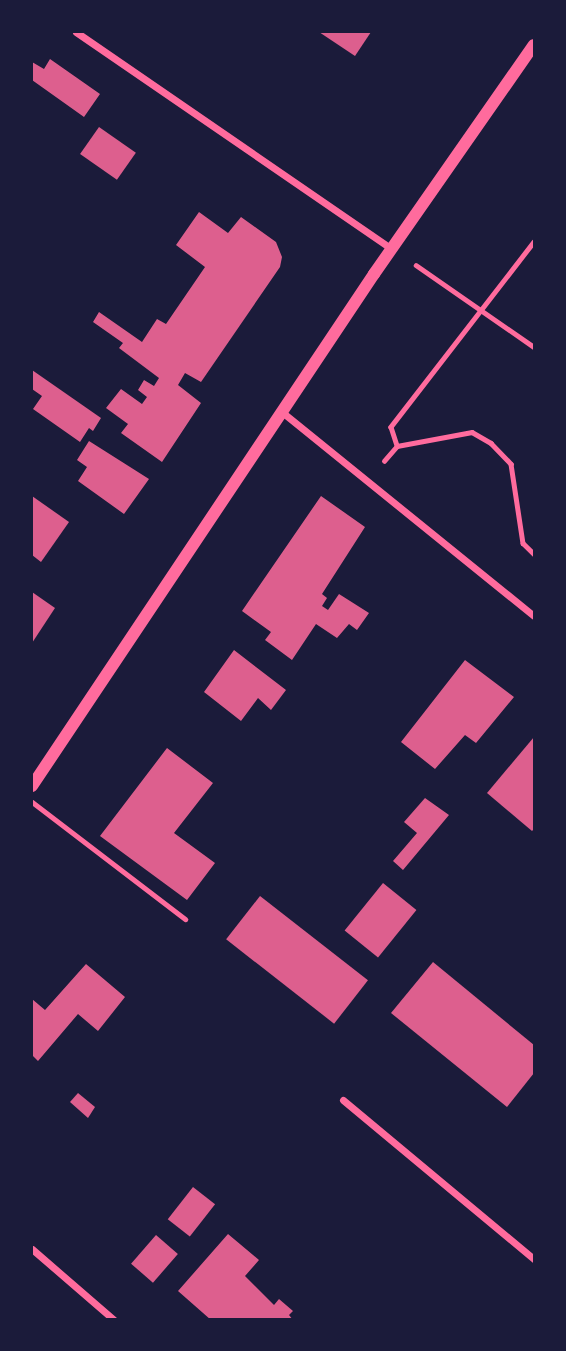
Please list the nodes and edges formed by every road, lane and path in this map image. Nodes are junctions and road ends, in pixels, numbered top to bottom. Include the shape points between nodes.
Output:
1 (76, 32) edge
2 (532, 53) edge
3 (534, 242) edge
4 (392, 249) junction
5 (480, 309) junction
6 (534, 347) edge
7 (282, 412) junction
8 (534, 554) edge
9 (534, 616) edge
10 (32, 786) edge
11 (32, 802) edge
12 (185, 919) dead end
13 (344, 1100) dead end
14 (32, 1250) edge
15 (534, 1259) edge
16 (114, 1320) edge

1 - 4 street
2 - 4 street
3 - 5 path
4 - 5 path
4 - 7 street
5 - 6 path
5 - 8 path via 391,427 397,446 472,432 491,443 511,464 523,543
7 - 9 street
7 - 10 street
11 - 12 lane
13 - 15 street
14 - 16 street

